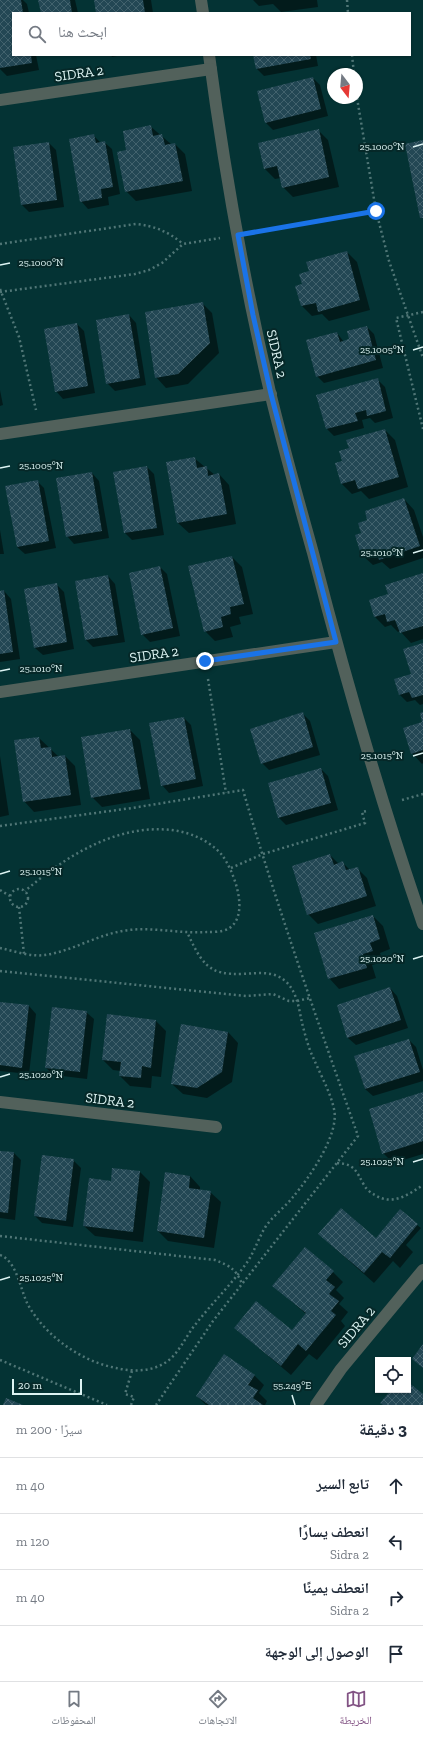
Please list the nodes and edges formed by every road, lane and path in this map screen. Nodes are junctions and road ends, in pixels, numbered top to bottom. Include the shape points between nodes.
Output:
1 (201, 0) edge
2 (347, 0) edge
3 (203, 12) edge
4 (348, 12) edge
5 (209, 56) edge
6 (352, 56) edge
7 (353, 68) edge
8 (210, 69) junction
9 (0, 100) edge
10 (358, 104) edge
11 (376, 211) junction
12 (238, 235) junction
13 (0, 244) edge
14 (183, 244) junction
15 (1, 291) edge
16 (423, 312) edge
17 (408, 315) junction
18 (423, 358) edge
19 (271, 394) junction
20 (40, 428) junction
21 (423, 430) edge
22 (0, 434) edge
23 (336, 642) junction
24 (205, 661) junction
25 (0, 692) edge
26 (226, 793) junction
27 (423, 794) edge
28 (384, 806) junction
29 (0, 826) edge
30 (263, 854) junction
31 (230, 868) junction
32 (0, 890) edge
33 (25, 891) junction
34 (10, 896) junction
35 (19, 907) junction
36 (423, 924) edge
37 (188, 934) junction
38 (0, 948) edge
39 (24, 954) junction
40 (0, 970) edge
41 (310, 998) junction
42 (297, 1001) junction
43 (0, 1102) edge
44 (216, 1127) dead end
45 (337, 1163) junction
46 (423, 1185) edge
47 (0, 1236) edge
48 (0, 1255) edge
49 (423, 1270) edge
50 (238, 1274) junction
51 (242, 1284) junction
52 (0, 1360) edge
53 (132, 1371) junction
54 (107, 1405) edge
55 (131, 1405) edge
56 (156, 1405) edge
57 (316, 1405) edge

1 - 3 street
2 - 4 path
5 - 8 street, SIDRA 2
6 - 7 path
8 - 9 street, SIDRA 2
8 - 12 street, SIDRA 2
10 - 11 path
11 - 12 path
11 - 17 path via 389,261
12 - 14 path
12 - 19 street, SIDRA 2
13 - 14 path via 136,224 162,229
14 - 15 path via 162,263 135,274
15 - 20 path via 23,353
16 - 17 path
17 - 18 path
17 - 21 path via 396,318
19 - 20 street
19 - 23 street, SIDRA 2
20 - 22 street
23 - 24 street, SIDRA 2
23 - 28 street, SIDRA 2
24 - 25 street, SIDRA 2
24 - 26 path
26 - 29 path
26 - 30 path via 243,790
27 - 28 path
28 - 30 path via 362,812 365,823
28 - 36 street, SIDRA 2
30 - 31 path
30 - 41 path
31 - 33 path via 221,854 209,844 178,831 160,829 112,837 89,846 47,872
31 - 37 path via 239,900 240,911 236,922 228,929 217,932
32 - 34 path
33 - 34 path via 16,889
33 - 35 path via 27,900
34 - 35 path via 14,906
35 - 39 path
37 - 39 path via 161,930 128,930 52,953
37 - 42 path via 205,965 219,973 234,975 274,974 285,980
38 - 39 path
40 - 42 path via 246,996 273,994 289,1001
41 - 42 path
41 - 45 path via 358,1136
42 - 50 path via 312,1055 335,1111 334,1126 306,1179 266,1226 249,1260
43 - 44 street, SIDRA 2
45 - 46 path via 351,1166 356,1170 364,1186 379,1198 387,1200 406,1197
45 - 51 path
47 - 50 path via 215,1260 229,1266
48 - 53 path via 11,1262 28,1304 38,1320 55,1337 80,1355 97,1363
49 - 57 street, SIDRA 2 via 341,1370
50 - 51 path
50 - 53 path via 168,1361 157,1367
51 - 56 path via 213,1321
52 - 54 path
53 - 55 path via 125,1394 134,1397

